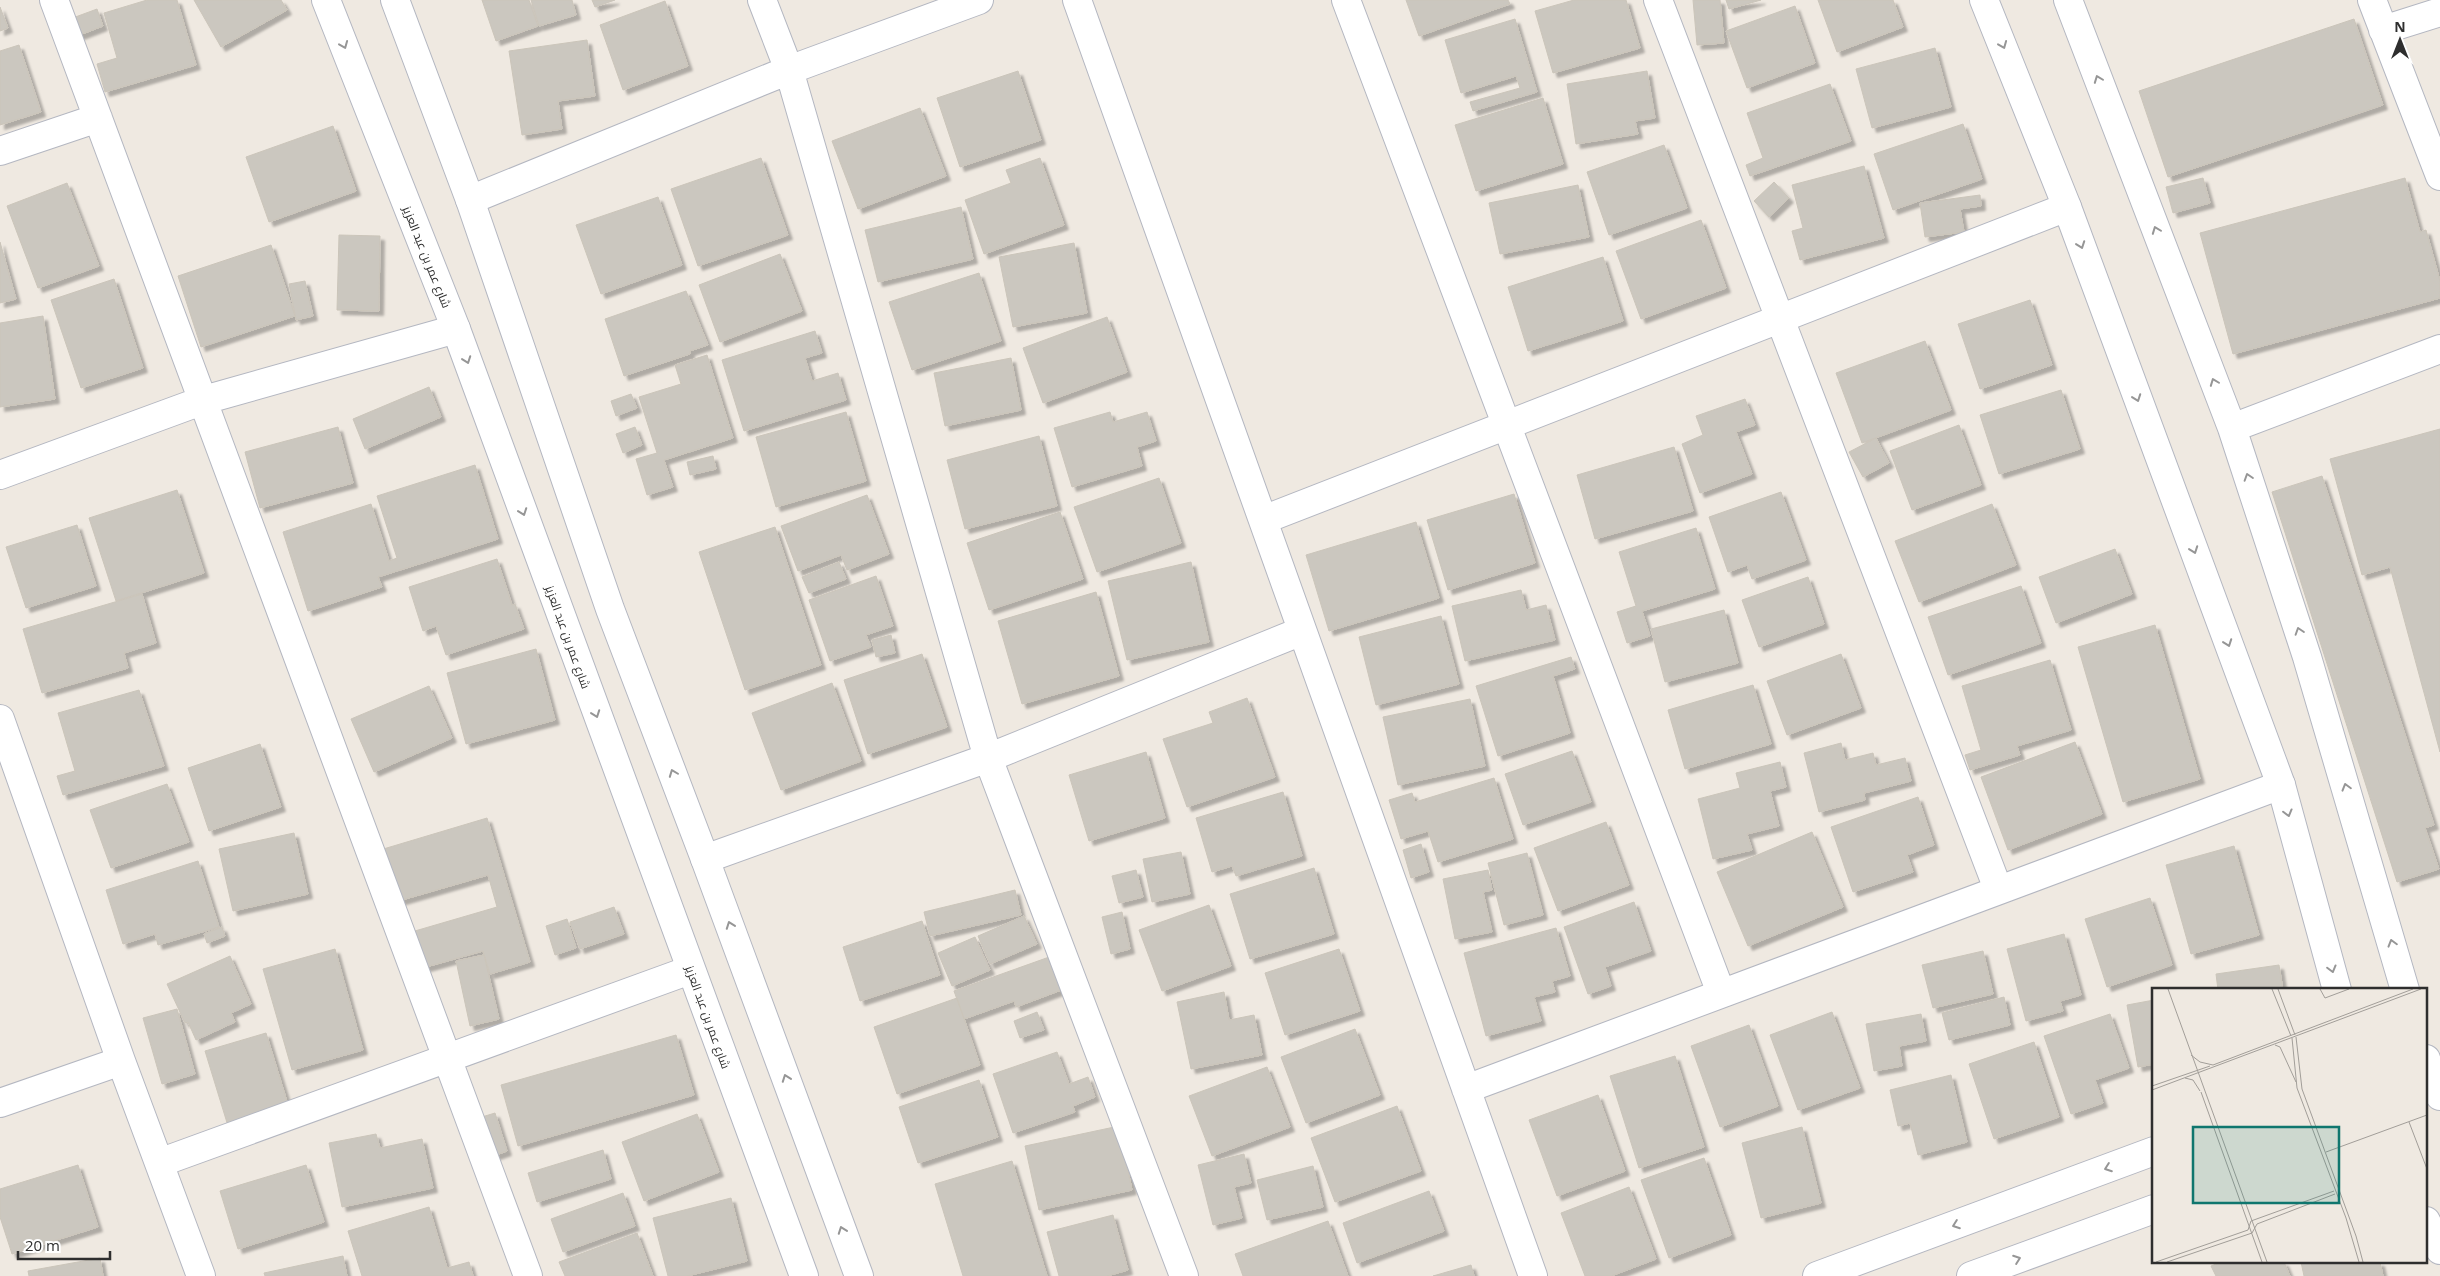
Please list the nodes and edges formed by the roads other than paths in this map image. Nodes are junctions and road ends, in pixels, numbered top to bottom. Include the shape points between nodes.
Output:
1 (54, 0) edge
2 (326, 0) edge
3 (395, 0) edge
4 (762, 0) edge
5 (979, 0) edge
6 (1077, 0) edge
7 (1346, 0) edge
8 (1658, 0) edge
9 (1984, 0) edge
10 (2068, 0) edge
11 (2372, 0) edge
12 (2440, 12) edge
13 (2383, 30) junction
14 (789, 70) junction
15 (98, 118) junction
16 (0, 151) edge
17 (2440, 176) edge
18 (470, 200) junction
19 (2067, 207) junction
20 (1779, 320) junction
21 (456, 329) junction
22 (2440, 349) edge
23 (204, 400) junction
24 (1506, 426) junction
25 (2232, 428) junction
26 (0, 475) edge
27 (1263, 520) junction
28 (1302, 631) junction
29 (0, 719) edge
30 (988, 758) junction
31 (2281, 785) junction
32 (705, 859) junction
33 (1998, 889) junction
34 (690, 970) junction
35 (2336, 988) edge
36 (2404, 988) edge
37 (1721, 993) junction
38 (447, 1058) junction
39 (121, 1061) junction
40 (2428, 1064) edge
41 (1466, 1089) junction
42 (2440, 1096) edge
43 (0, 1103) edge
44 (2152, 1153) edge
45 (159, 1163) junction
46 (2152, 1210) edge
47 (2428, 1225) edge
48 (2440, 1250) edge
49 (200, 1276) edge
50 (528, 1276) edge
51 (804, 1276) edge
52 (859, 1276) edge
53 (1184, 1276) edge
54 (1533, 1276) edge
55 (1817, 1276) edge
56 (1971, 1276) edge

1 - 15 street
2 -> 21 street, شارع عمر بن عبد العزيز
3 - 18 street
4 - 14 street
5 - 14 street
6 - 27 street
7 - 24 street
8 - 20 street
9 -> 19 street
25 -> 10 street
11 - 13 street
12 - 13 street
13 - 17 street
14 - 18 street
14 - 30 street
15 - 16 street
15 - 23 street
32 -> 18 street via 610,609
19 - 20 street
19 -> 31 street
20 - 24 street
20 - 33 street
21 - 23 street
21 -> 34 street, شارع عمر بن عبد العزيز
22 - 25 street
23 - 26 street
23 - 38 street
24 - 27 street
24 - 37 street
36 -> 25 street via 2307,657
27 - 28 street
28 - 30 street
28 - 41 street
29 - 39 street
30 - 32 street
30 - 53 street
31 - 33 street
31 -> 35 street
52 -> 32 street
33 - 37 street
34 - 38 street
34 - 51 street, شارع عمر بن عبد العزيز
37 - 41 street
38 - 45 street
38 - 50 street
39 - 43 street
39 - 45 street
40 - 42 street
41 - 54 street
44 -> 55 street
45 - 49 street
56 -> 46 street
47 - 48 street

